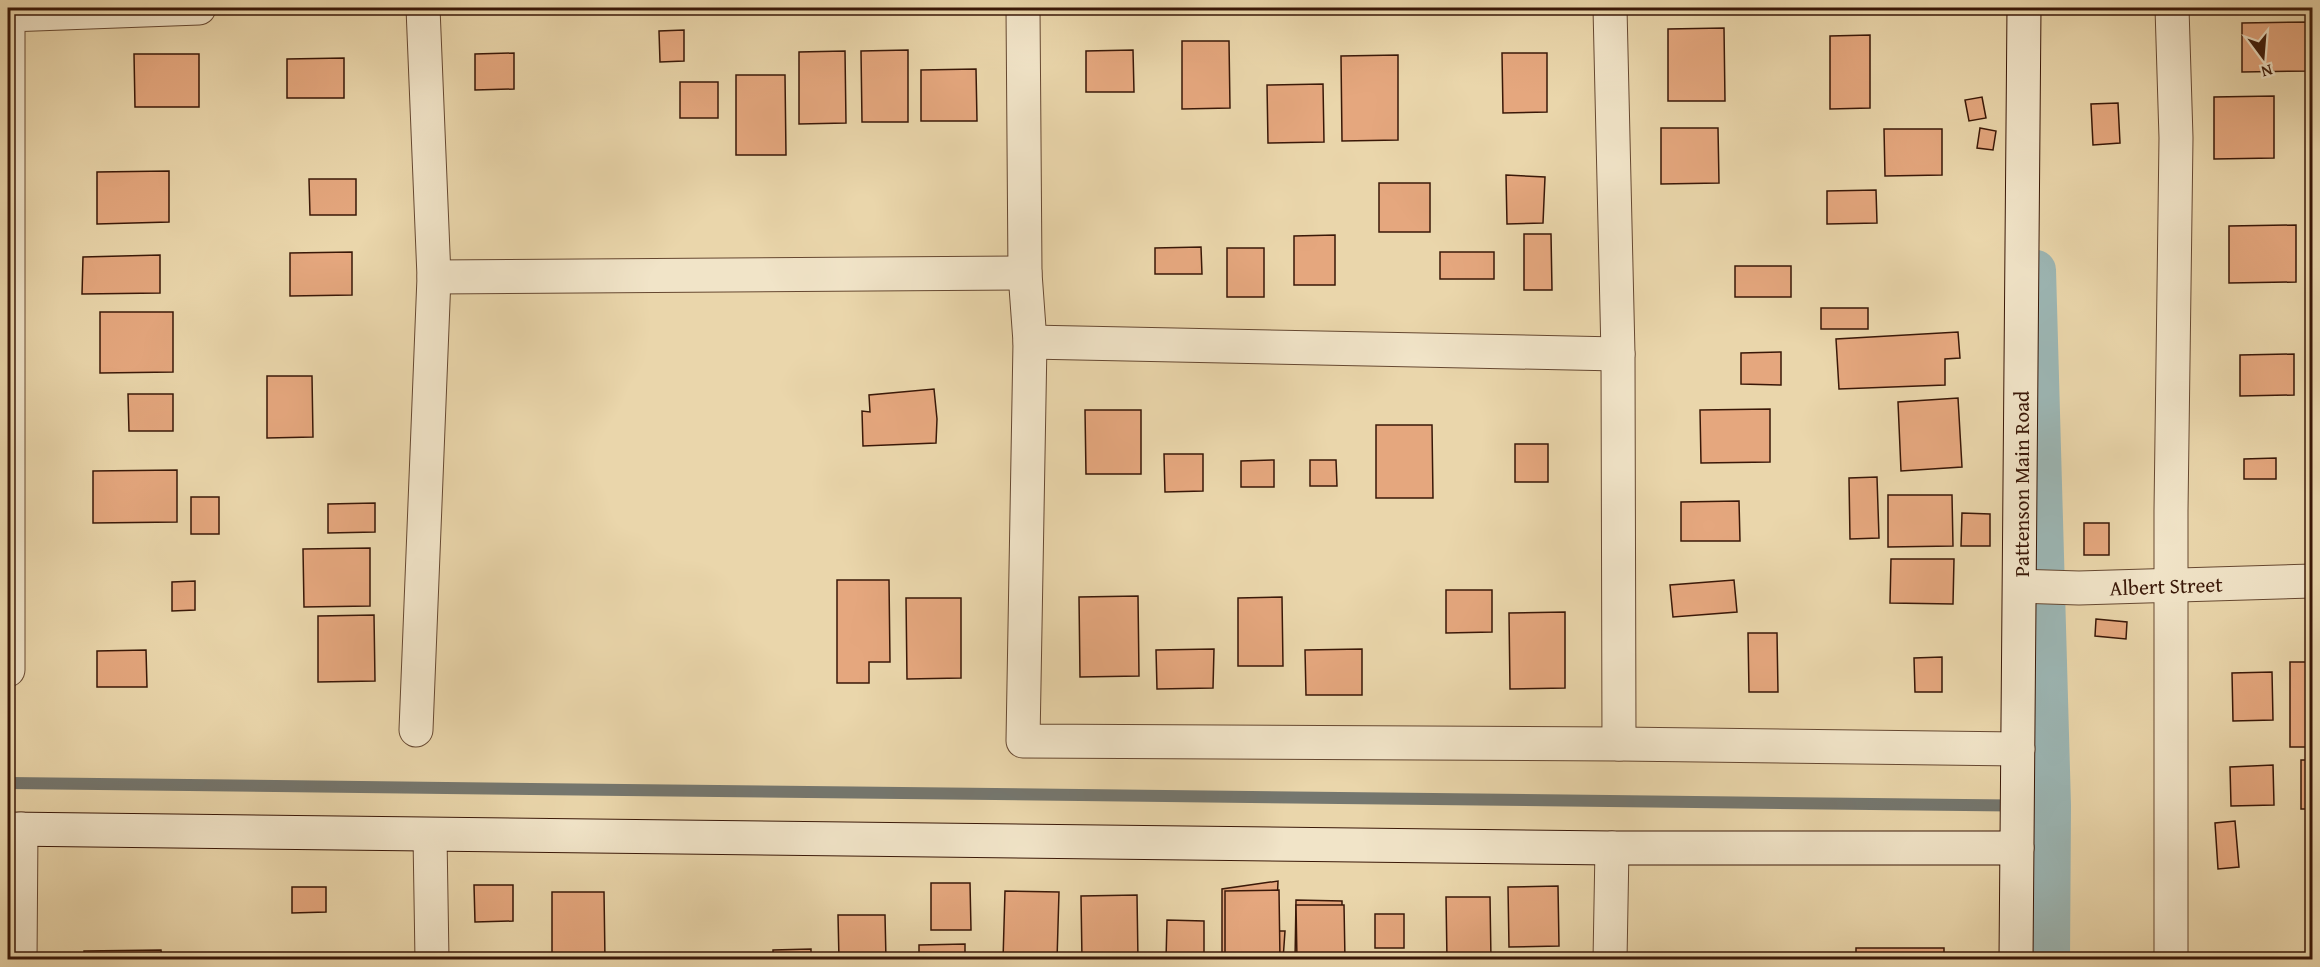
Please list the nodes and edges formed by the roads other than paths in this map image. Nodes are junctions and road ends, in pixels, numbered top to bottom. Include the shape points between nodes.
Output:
1 (199, 8) edge
2 (423, 8) edge
3 (1023, 8) edge
4 (1610, 8) edge
5 (2024, 8) edge
6 (2172, 8) edge
7 (1025, 273) junction
8 (434, 277) junction
9 (1030, 342) junction
10 (1618, 354) junction
11 (2313, 581) edge
12 (2171, 585) junction
13 (2028, 587) junction
14 (8, 670) edge
15 (416, 730) dead end
16 (1619, 744) junction
17 (2018, 749) junction
18 (14, 829) edge
19 (430, 836) junction
20 (1612, 848) junction
21 (2017, 848) junction
22 (20, 960) edge
23 (432, 960) edge
24 (1610, 960) edge
25 (2016, 960) edge
26 (2172, 960) edge

1 - 14 street via 8,15
2 - 8 street
3 - 7 street
4 - 10 street
5 - 13 street, Pattenson Main Road
6 - 12 street via 2176,138
7 - 8 street
7 - 9 street
8 - 15 street
9 - 10 street
9 - 16 street via 1023,741
10 - 16 street
11 - 12 street, Albert Street
12 - 13 street, Albert Street
12 - 26 street
13 - 17 street, Pattenson Main Road
16 - 17 street
17 - 21 street, Pattenson Main Road
18 - 19 street
18 - 22 street
19 - 20 street
19 - 23 street
20 - 21 street
20 - 24 street
21 - 25 street, Pattenson Main Road

